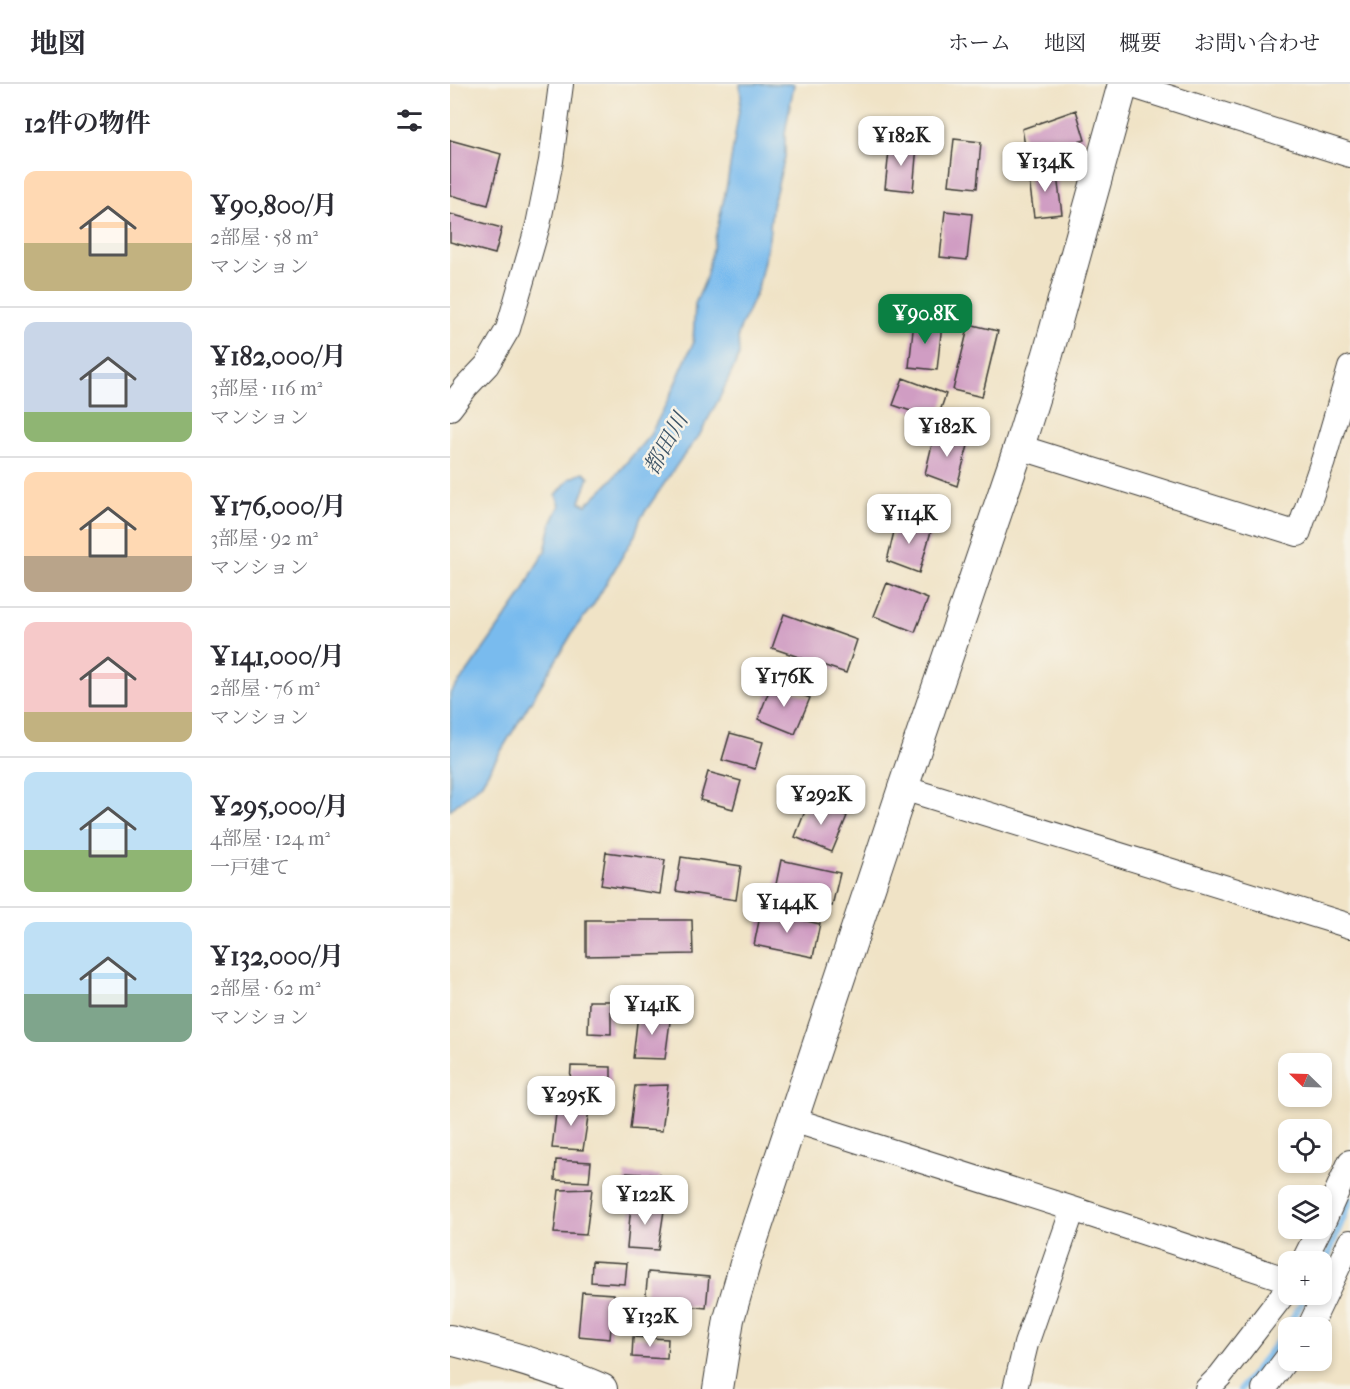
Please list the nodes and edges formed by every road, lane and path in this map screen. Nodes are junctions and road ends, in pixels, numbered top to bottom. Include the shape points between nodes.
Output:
1 (561, 84) edge
2 (1125, 84) edge
3 (1350, 155) edge
4 (1350, 368) edge
5 (450, 408) edge
6 (1019, 447) junction
7 (903, 788) junction
8 (1350, 926) edge
9 (793, 1120) junction
10 (1350, 1162) edge
11 (1332, 1202) edge
12 (1073, 1209) junction
13 (1350, 1242) edge
14 (1278, 1277) edge
15 (1278, 1301) edge
16 (1314, 1317) edge
17 (450, 1340) edge
18 (1278, 1370) edge
19 (602, 1389) edge
20 (718, 1389) edge
21 (1015, 1389) edge
22 (1207, 1389) edge
23 (1264, 1389) edge

1 - 5 street via 538,225 508,329 487,365
2 - 3 street
2 - 6 street
4 - 6 street via 1298,534
6 - 7 street
7 - 8 street
7 - 9 street
9 - 12 street
9 - 20 street via 729,1319
10 - 11 street
12 - 14 street
12 - 21 street via 1026,1344
13 - 16 street
15 - 22 street
17 - 19 street via 500,1352
18 - 23 street

